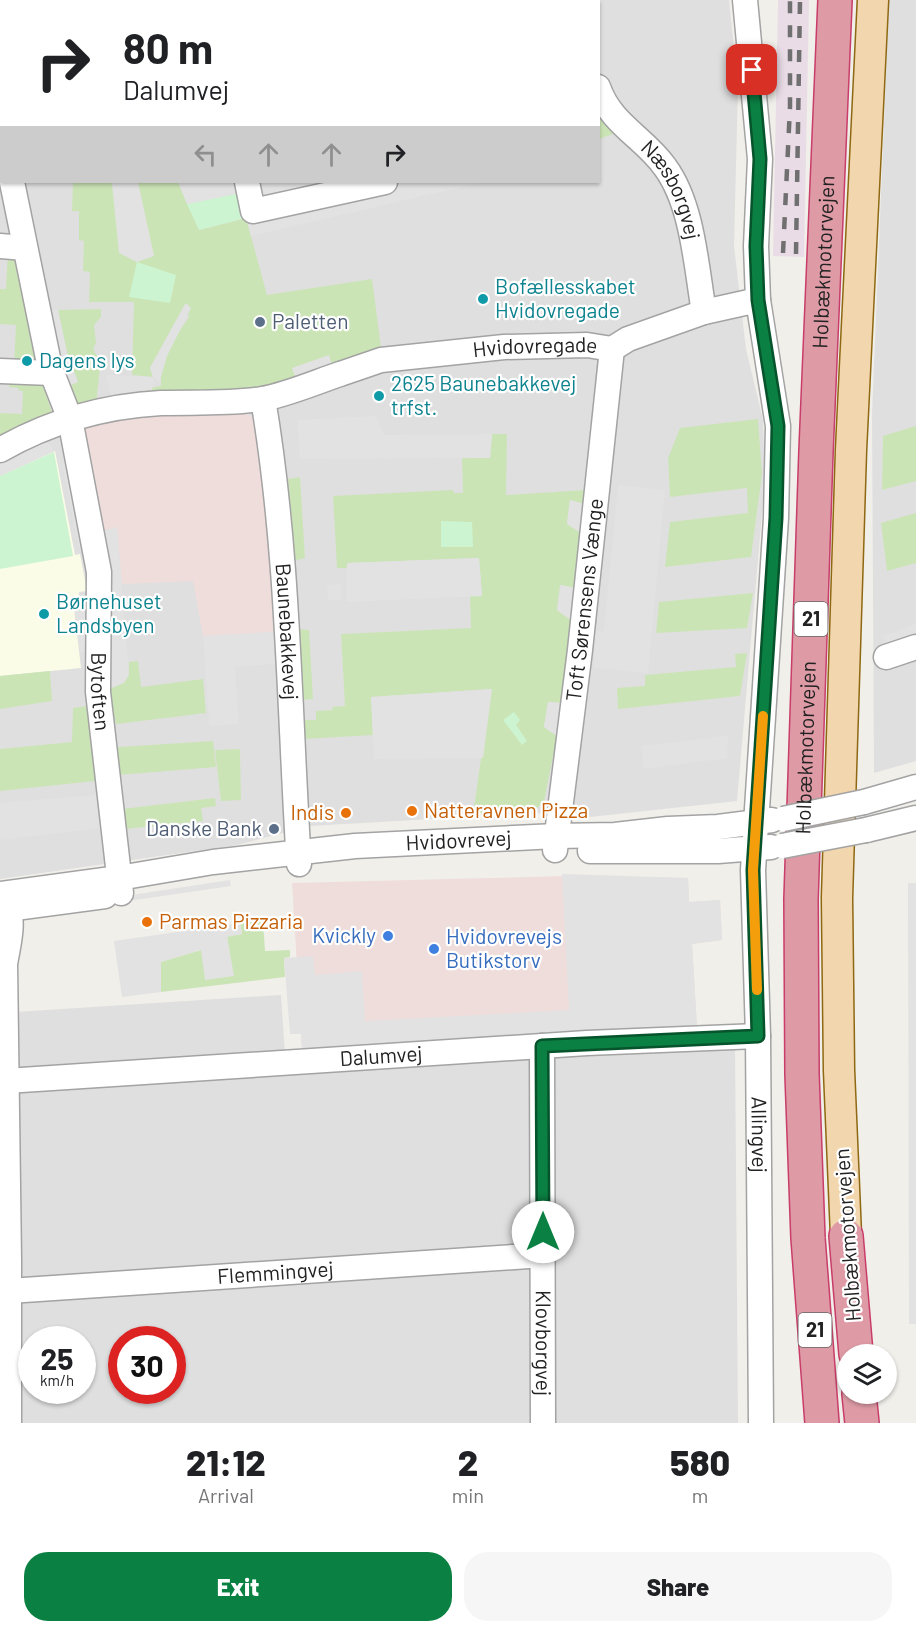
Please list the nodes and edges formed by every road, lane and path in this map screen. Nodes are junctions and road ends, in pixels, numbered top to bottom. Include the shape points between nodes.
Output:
1 (745, 0) edge
2 (835, 0) edge
3 (873, 0) edge
4 (600, 92) edge
5 (8, 183) edge
6 (247, 183) edge
7 (380, 183) edge
8 (0, 246) edge
9 (26, 248) junction
10 (758, 300) junction
11 (704, 312) junction
12 (612, 349) junction
13 (0, 371) edge
14 (52, 373) junction
15 (263, 399) junction
16 (70, 418) junction
17 (0, 450) edge
18 (916, 647) edge
19 (886, 657) dead end
20 (916, 787) edge
21 (916, 818) edge
22 (756, 821) junction
23 (555, 843) junction
24 (754, 847) junction
25 (299, 858) junction
26 (120, 886) junction
27 (2, 901) edge
28 (3, 954) edge
29 (3, 992) edge
30 (758, 1036) junction
31 (542, 1046) junction
32 (6, 1081) junction
33 (846, 1236) joint
34 (543, 1255) junction
35 (9, 1291) junction
36 (855, 1344) edge
37 (4, 1386) edge
38 (860, 1404) edge
39 (9, 1423) edge
40 (543, 1423) edge
41 (760, 1423) edge
42 (822, 1423) edge
43 (862, 1423) edge

1 - 10 street, Allingvej via 760,159
2 - 42 highway, Holbækmotorvejen / 21 via 801,899 808,1238
3 - 33 main road, Holbækmotorvejen / 21 via 850,461 837,898
4 - 11 street, Næsborgvej via 615,118 665,166 677,187 686,211
5 - 9 street
6 - 7 street via 253,211
8 - 9 street
9 - 14 street
10 - 11 street, Hvidovregade
10 - 22 street, Allingvej via 778,426 776,518
11 - 12 street, Hvidovregade via 628,339
12 - 15 street, Hvidovregade via 587,345 504,347 381,360
12 - 23 street, Toft Sørensens Vænge
13 - 14 street
14 - 16 street
15 - 16 street, Hvidovregade via 130,405
15 - 25 street, Baunebakkevej via 281,539
16 - 17 street, Hvidovregade
16 - 26 street, Bytoften via 99,572 98,692
18 - 19 street
20 - 22 street, Hvidovrevej, bridge via 864,802
21 - 24 street, Hvidovrevej, bridge via 782,846
22 - 23 street, Hvidovrevej
22 - 24 street, Allingvej
23 - 24 street, Hvidovrevej via 718,851
23 - 25 street, Hvidovrevej via 355,846
24 - 30 street, Allingvej
25 - 26 street, Hvidovrevej via 213,862
26 - 27 street, Hvidovrevej
27 - 28 street via 11,931
28 - 29 street
29 - 32 street
30 - 31 street, Dalumvej
30 - 41 street, Allingvej
31 - 32 street, Dalumvej
31 - 34 street, Klovborgvej
32 - 35 street
33 - 36 highway, Holbækmotorvejen / 21
34 - 35 street, Flemmingvej
34 - 40 street, Klovborgvej
35 - 37 street
37 - 39 street
38 - 43 highway

